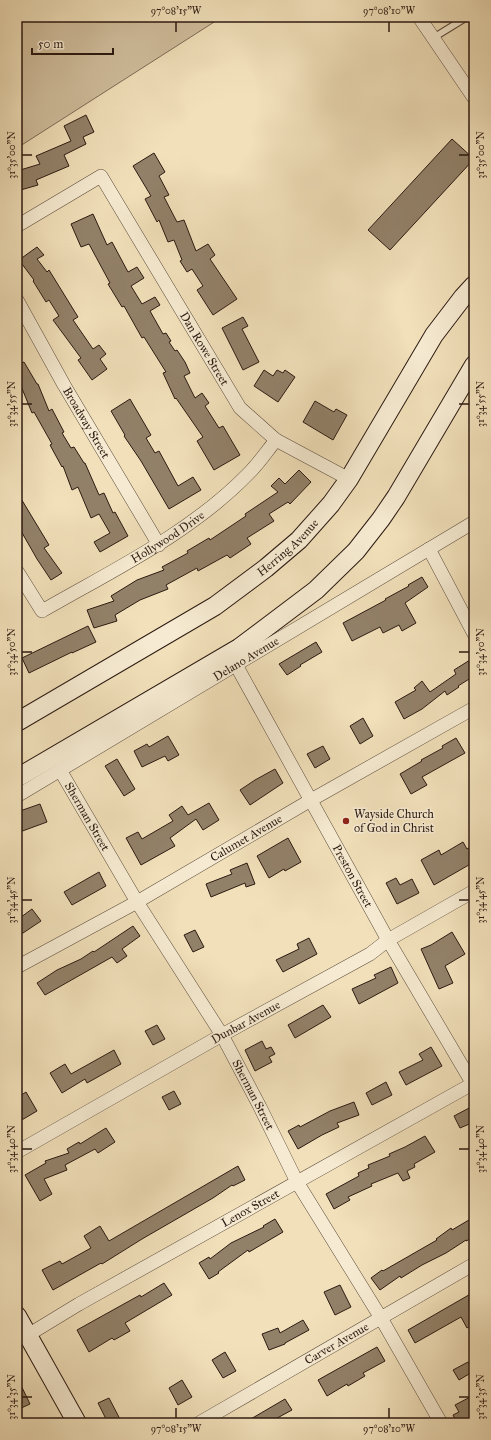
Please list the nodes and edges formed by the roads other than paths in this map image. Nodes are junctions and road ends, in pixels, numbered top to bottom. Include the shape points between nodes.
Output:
1 (419, 17) edge
2 (468, 17) edge
3 (433, 38) junction
4 (474, 98) edge
5 (17, 226) edge
6 (474, 285) edge
7 (17, 300) edge
8 (474, 365) edge
9 (276, 440) junction
10 (349, 479) junction
11 (474, 522) edge
12 (158, 545) junction
13 (429, 549) junction
14 (17, 571) edge
15 (474, 634) edge
16 (236, 664) junction
17 (474, 708) edge
18 (17, 722) edge
19 (60, 770) junction
20 (17, 778) edge
21 (17, 796) edge
22 (311, 800) junction
23 (474, 891) edge
24 (137, 902) junction
25 (388, 940) junction
26 (17, 967) edge
27 (222, 1034) junction
28 (474, 1084) edge
29 (17, 1152) edge
30 (297, 1182) junction
31 (474, 1264) edge
32 (17, 1316) edge
33 (381, 1318) junction
34 (28, 1336) junction
35 (77, 1423) edge
36 (199, 1423) edge
37 (441, 1423) edge

1 - 3 street
2 - 3 lane
3 - 4 street
5 - 9 street, Dan Rowe Street via 101,176 240,408
6 - 10 main road, Herring Avenue via 434,335
7 - 12 street, Broadway Street
8 - 20 main road via 381,519 356,551 316,590 239,648
9 - 10 street, Dan Rowe Street
9 - 12 street, Hollywood Drive via 249,473 225,496
10 - 18 main road, Herring Avenue via 299,540 215,606
11 - 13 street, Delano Avenue
12 - 14 street, Hollywood Drive via 42,611
13 - 15 street
13 - 16 street, Delano Avenue
16 - 19 street, Delano Avenue
16 - 22 street, Preston Street
17 - 22 street, Calumet Avenue
19 - 21 street, Delano Avenue
19 - 24 street, Sherman Street
22 - 24 street, Calumet Avenue
22 - 25 street, Preston Street
23 - 25 street, Dunbar Avenue
24 - 26 street, Calumet Avenue
24 - 27 street, Sherman Street
25 - 27 street, Dunbar Avenue via 370,954
25 - 28 street, Preston Street
27 - 29 street, Dunbar Avenue
27 - 30 street, Sherman Street
28 - 30 street, Lenox Street
30 - 33 street, Sherman Street
30 - 34 street, Lenox Street via 79,1304
31 - 33 street, Carver Avenue
32 - 34 main road
33 - 36 street, Carver Avenue
33 - 37 street, Sherman Street
34 - 35 main road

